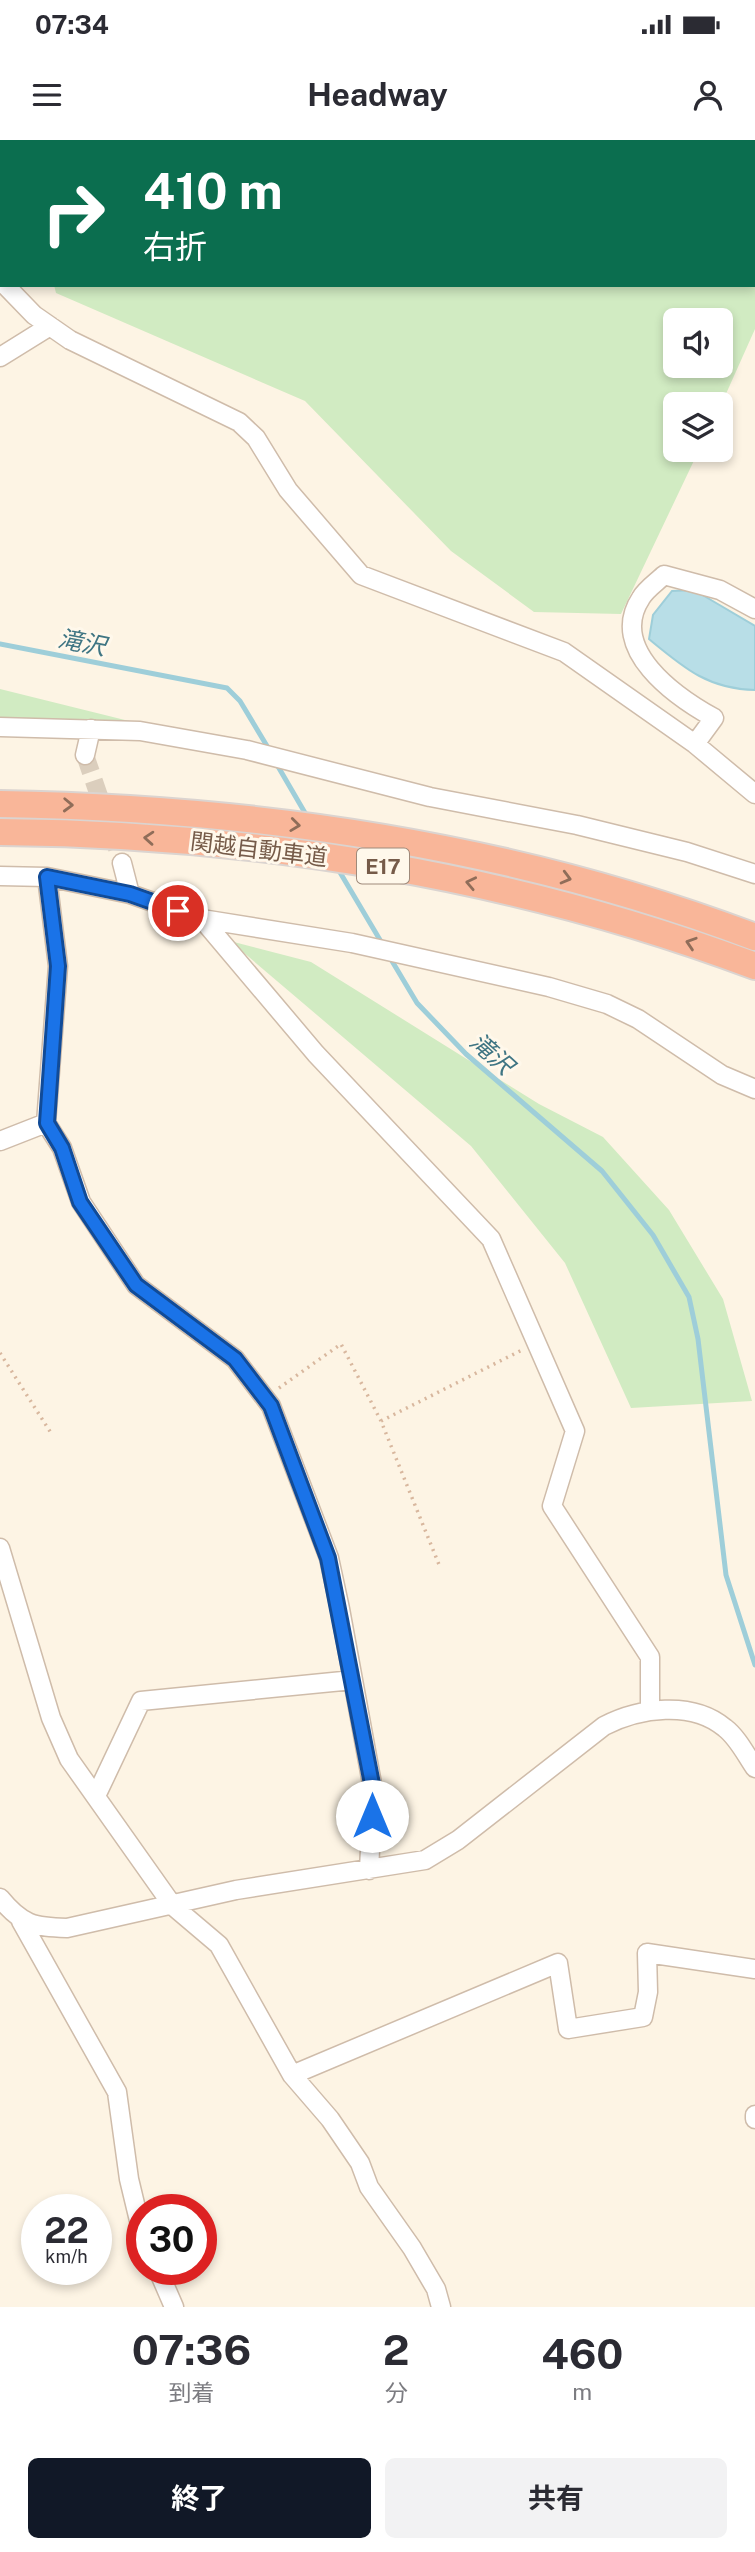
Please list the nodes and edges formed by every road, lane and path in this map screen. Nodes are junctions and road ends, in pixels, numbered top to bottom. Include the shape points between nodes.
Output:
1 (7, 287) edge
2 (50, 326) junction
3 (0, 357) edge
4 (755, 609) edge
5 (0, 727) edge
6 (91, 729) junction
7 (695, 744) junction
8 (85, 755) tunnel mouth
9 (755, 793) edge
10 (0, 804) edge
11 (0, 832) edge
12 (122, 863) tunnel mouth
13 (755, 874) edge
14 (0, 876) edge
15 (47, 877) junction
16 (130, 894) junction
17 (202, 919) junction
18 (755, 937) edge
19 (755, 966) edge
20 (755, 1089) edge
21 (47, 1123) junction
22 (0, 1141) edge
23 (537, 1343) junction
24 (0, 1353) edge
25 (265, 1398) junction
26 (381, 1422) junction
27 (51, 1433) dead end
28 (0, 1548) edge
29 (440, 1566) dead end
30 (353, 1680) junction
31 (650, 1710) junction
32 (755, 1768) edge
33 (96, 1796) junction
34 (369, 1870) junction
35 (0, 1898) edge
36 (173, 1906) junction
37 (22, 1922) junction
38 (755, 1969) edge
39 (292, 2075) junction
40 (133, 2194) edge
41 (164, 2285) edge
42 (174, 2307) edge
43 (441, 2307) edge

1 - 2 street
2 - 3 street
2 - 7 street via 239,422 256,438 288,490 361,575 564,652
4 - 7 street via 720,590 664,575 641,597 633,614 632,634 648,667 685,702 714,718
5 - 6 street
6 - 8 street
6 - 13 street via 140,731 247,750 430,797 638,840
7 - 9 street
10 -> 18 highway, 関越自動車道 / E17 via 177,813 403,840 623,893
19 -> 11 highway, 関越自動車道 / E17 via 614,919 401,869 179,840
12 - 16 street
14 - 15 street
15 - 16 street
15 - 21 street via 58,966
16 - 17 street
17 - 20 street via 352,943 607,1004 638,1019 722,1075
17 - 23 street via 316,1054 491,1239
21 - 22 street
21 - 25 street via 62,1148 80,1202 136,1285 235,1359
23 - 26 path
23 - 31 street via 575,1430 552,1506 650,1657
24 - 27 path
25 - 26 path via 341,1344
25 - 30 street via 328,1558
26 - 29 path
28 - 33 street via 51,1718 69,1759
30 - 33 street via 141,1700
30 - 34 street via 373,1789
31 - 32 street via 709,1718 726,1728
31 - 34 street via 604,1726 442,1851 425,1860
33 - 36 street
34 - 36 street via 236,1890
35 - 37 street
36 - 37 street via 67,1928
36 - 39 street via 219,1945
37 - 40 street via 117,2092
38 - 39 street via 647,1953 643,2017 568,2029 558,1963
39 - 43 street via 360,2163 369,2187 436,2289
41 - 42 street

